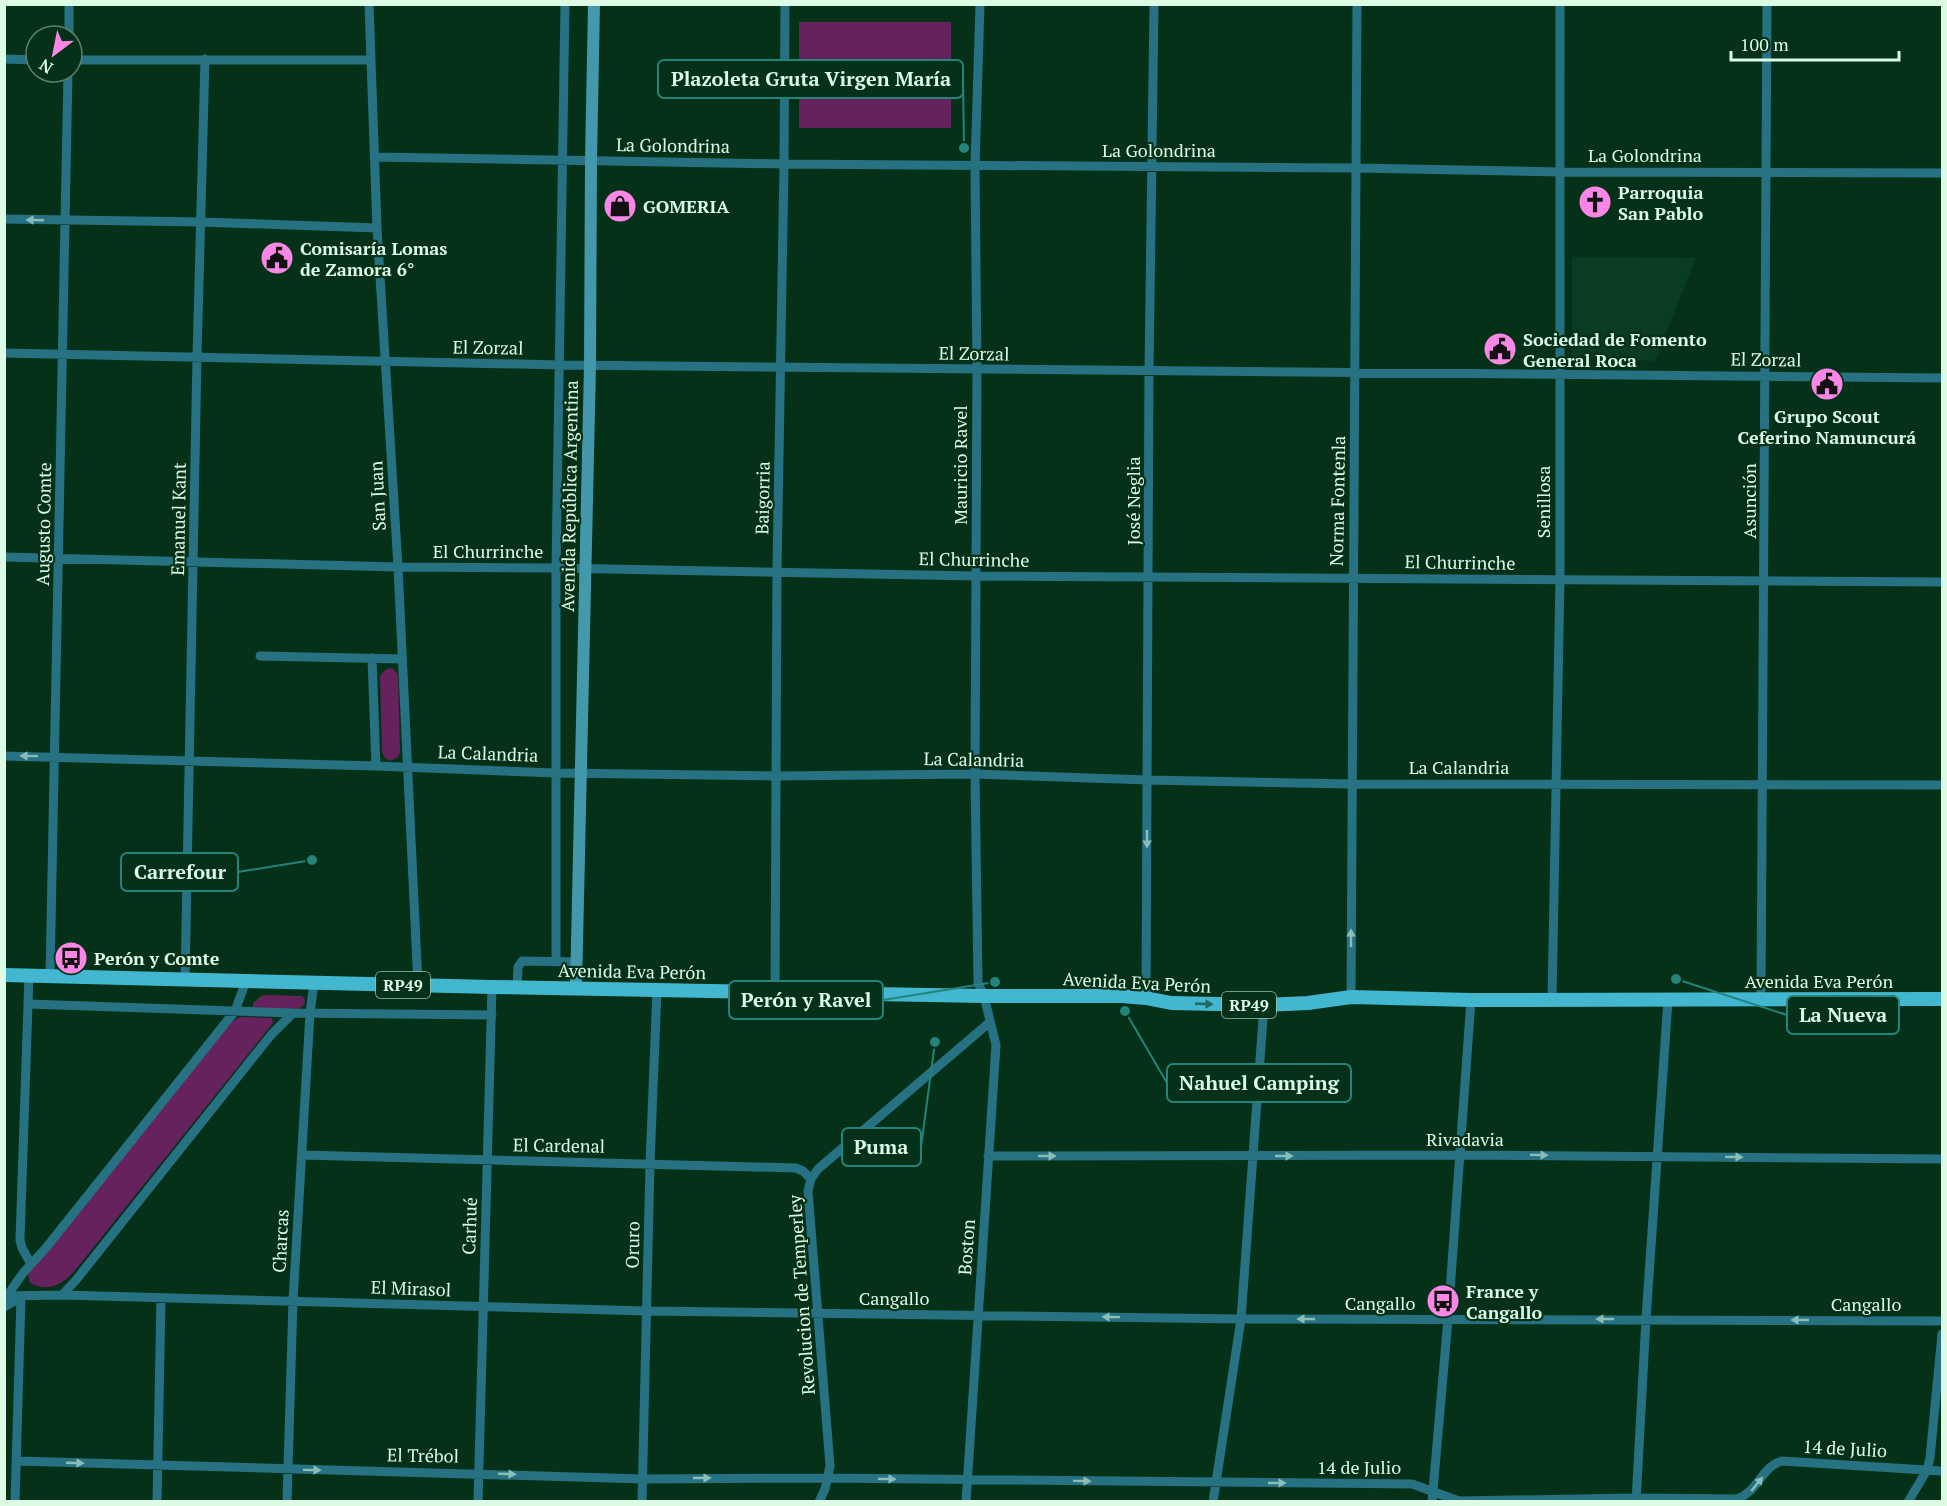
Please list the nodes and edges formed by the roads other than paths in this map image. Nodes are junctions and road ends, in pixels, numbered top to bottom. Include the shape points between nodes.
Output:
1 (69, 4) edge
2 (369, 4) edge
3 (565, 4) edge
4 (594, 4) edge
5 (785, 4) edge
6 (980, 4) edge
7 (1154, 4) edge
8 (1357, 4) edge
9 (1560, 4) edge
10 (1767, 4) edge
11 (69, 24) edge
12 (4, 59) edge
13 (205, 59) junction
14 (24, 60) edge
15 (84, 60) edge
16 (370, 60) junction
17 (68, 84) edge
18 (375, 157) junction
19 (563, 160) junction
20 (591, 160) junction
21 (784, 164) junction
22 (975, 166) junction
23 (1152, 166) junction
24 (1357, 168) junction
25 (1560, 171) junction
26 (1766, 171) junction
27 (1942, 173) edge
28 (4, 219) edge
29 (65, 221) junction
30 (201, 222) junction
31 (377, 228) junction
32 (4, 353) edge
33 (63, 355) junction
34 (198, 357) junction
35 (385, 362) junction
36 (561, 365) junction
37 (590, 365) junction
38 (781, 367) junction
39 (977, 370) junction
40 (1149, 371) junction
41 (1355, 373) junction
42 (1560, 375) junction
43 (1766, 376) junction
44 (1942, 378) edge
45 (4, 557) edge
46 (58, 559) junction
47 (193, 561) junction
48 (398, 567) junction
49 (556, 567) junction
50 (585, 568) junction
51 (777, 571) junction
52 (976, 576) junction
53 (1150, 576) junction
54 (1353, 577) junction
55 (1560, 579) junction
56 (1765, 580) junction
57 (1942, 582) edge
58 (260, 656) dead end
59 (372, 658) junction
60 (402, 659) junction
61 (4, 756) edge
62 (54, 756) junction
63 (190, 760) junction
64 (376, 766) junction
65 (407, 767) junction
66 (556, 772) junction
67 (580, 772) junction
68 (975, 774) junction
69 (775, 776) junction
70 (1148, 780) junction
71 (1351, 784) junction
72 (1557, 784) junction
73 (1762, 784) junction
74 (1942, 785) edge
75 (556, 962) junction
76 (577, 962) junction
77 (4, 975) edge
78 (29, 975) junction
79 (50, 976) junction
80 (185, 980) junction
81 (246, 981) junction
82 (314, 983) junction
83 (418, 985) junction
84 (492, 987) junction
85 (517, 987) junction
86 (576, 988) junction
87 (657, 990) junction
88 (775, 991) junction
89 (984, 996) junction
90 (1351, 997) junction
91 (1146, 998) junction
92 (1761, 998) junction
93 (1471, 999) junction
94 (1552, 999) junction
95 (1942, 999) edge
96 (1668, 1000) junction
97 (28, 1004) junction
98 (1264, 1005) junction
99 (235, 1011) junction
100 (293, 1013) junction
101 (310, 1013) junction
102 (492, 1015) junction
103 (990, 1022) junction
104 (302, 1155) junction
105 (1460, 1155) junction
106 (988, 1156) junction
107 (1253, 1156) junction
108 (1657, 1157) junction
109 (488, 1160) junction
110 (1942, 1160) edge
111 (650, 1164) junction
112 (811, 1179) junction
113 (31, 1264) junction
114 (62, 1295) junction
115 (6, 1296) edge
116 (21, 1297) junction
117 (161, 1299) junction
118 (293, 1301) junction
119 (4, 1307) edge
120 (483, 1307) junction
121 (647, 1311) junction
122 (817, 1314) junction
123 (978, 1314) junction
124 (1241, 1319) junction
125 (1448, 1319) junction
126 (1646, 1319) junction
127 (1942, 1321) edge
128 (1942, 1334) edge
129 (16, 1461) junction
130 (158, 1466) junction
131 (288, 1469) junction
132 (1927, 1470) junction
133 (1942, 1470) edge
134 (479, 1473) junction
135 (828, 1478) junction
136 (643, 1479) junction
137 (967, 1480) junction
138 (1216, 1482) junction
139 (1432, 1491) junction
140 (1636, 1500) edge
141 (15, 1502) edge
142 (157, 1502) edge
143 (287, 1502) edge
144 (478, 1502) edge
145 (642, 1502) edge
146 (819, 1502) edge
147 (966, 1502) edge
148 (1213, 1502) edge
149 (1432, 1502) edge
150 (1908, 1502) edge

1 - 11 street
2 - 16 street, San Juan
3 - 19 street, Avenida República Argentina
4 - 20 main road, Avenida República Argentina
5 - 21 street, Baigorria
6 - 22 street, Mauricio Ravel
7 - 23 street, José Neglia
8 - 24 street, Norma Fontenla
9 - 25 street, Senillosa
10 - 26 street, Asunción
12 - 14 street
13 - 15 street
13 - 16 street
13 - 30 street, Emanuel Kant
16 - 18 street, San Juan
17 - 29 street, Augusto Comte
18 - 19 street, La Golondrina
18 - 31 street, San Juan
19 - 20 street, La Golondrina
19 - 36 street, Avenida República Argentina
20 - 21 street, La Golondrina
20 - 37 main road, Avenida República Argentina
21 - 22 street, La Golondrina
21 - 38 street, Baigorria
22 - 23 street, La Golondrina
22 - 39 street, Mauricio Ravel
23 - 24 street, La Golondrina
23 - 40 street, José Neglia
24 - 25 street, La Golondrina
24 - 41 street, Norma Fontenla
25 - 26 street, La Golondrina
25 - 42 street, Senillosa
26 - 27 street, La Golondrina
26 - 43 street, Asunción
29 -> 28 street
29 - 30 street
29 - 33 street, Augusto Comte
30 - 31 street
30 - 34 street, Emanuel Kant
31 - 35 street, San Juan
32 - 33 street, El Zorzal
33 - 34 street, El Zorzal
33 - 46 street, Augusto Comte
34 - 35 street, El Zorzal
34 - 47 street, Emanuel Kant
35 - 36 street, El Zorzal
35 - 48 street, San Juan
36 - 37 street, El Zorzal
36 - 49 street, Avenida República Argentina
37 - 38 street, El Zorzal
37 - 50 main road, Avenida República Argentina
38 - 39 street, El Zorzal
38 - 51 street, Baigorria
39 - 40 street, El Zorzal
39 - 52 street, Mauricio Ravel
40 - 41 street, El Zorzal
40 - 53 street, José Neglia
41 - 42 street, El Zorzal
41 - 54 street, Norma Fontenla
42 - 43 street, El Zorzal
42 - 55 street, Senillosa
43 - 44 street, El Zorzal
43 - 56 street, Asunción
45 - 46 street, El Churrinche
46 - 47 street, El Churrinche
46 - 62 street, Augusto Comte
47 - 48 street, El Churrinche
47 - 63 street, Emanuel Kant
48 - 49 street, El Churrinche
48 - 60 street, San Juan
49 - 50 street, El Churrinche
49 - 66 street, Avenida República Argentina
50 - 51 street, El Churrinche
50 - 67 main road, Avenida República Argentina
51 - 52 street, El Churrinche
51 - 69 street, Baigorria
52 - 53 street, El Churrinche
52 - 68 street, Mauricio Ravel
53 - 54 street, El Churrinche
53 - 70 street, José Neglia
54 - 55 street, El Churrinche
54 - 71 street, Norma Fontenla
55 - 56 street, El Churrinche
55 - 72 street, Senillosa
56 - 57 street, El Churrinche
56 - 73 street, Asunción
58 - 59 street
59 - 60 street
59 - 64 street
60 - 65 street, San Juan
62 -> 61 street, La Calandria
62 - 63 street, La Calandria
62 - 79 street, Augusto Comte
63 - 64 street, La Calandria
63 - 80 street, Emanuel Kant
64 - 65 street, La Calandria
65 - 66 street, La Calandria
65 - 83 street, San Juan
66 - 67 street, La Calandria
66 - 75 street, Avenida República Argentina
67 - 69 street, La Calandria
67 - 76 main road, Avenida República Argentina
68 - 69 street, La Calandria
68 - 70 street, La Calandria
68 - 89 street, Mauricio Ravel via 978,983
69 - 88 street, Baigorria
70 - 71 street, La Calandria
70 -> 91 street, José Neglia
71 - 72 street, La Calandria
90 -> 71 street, Norma Fontenla
72 - 73 street, La Calandria
72 - 94 street, Senillosa
73 - 74 street, La Calandria
73 - 92 street, Asunción
75 - 76 street
75 - 85 street via 522,961
76 - 86 main road, Avenida República Argentina
77 - 78 main road, Avenida Eva Perón / RP49
78 - 79 main road, Avenida Eva Perón / RP49
78 - 97 street
79 - 80 main road, Avenida Eva Perón / RP49
80 - 81 main road, Avenida Eva Perón / RP49
81 - 82 main road, Avenida Eva Perón / RP49
81 - 99 street
82 - 83 main road, Avenida Eva Perón / RP49
82 - 101 street, Charcas
83 - 84 main road, Avenida Eva Perón / RP49
84 - 85 main road, Avenida Eva Perón / RP49
84 - 102 street, Carhué
85 - 86 main road, Avenida Eva Perón / RP49
86 - 87 main road, Avenida Eva Perón / RP49
87 - 88 main road, Avenida Eva Perón / RP49
87 - 111 street, Oruro
88 - 89 main road, Avenida Eva Perón / RP49
89 - 91 main road, Avenida Eva Perón / RP49
89 - 103 street, Boston
90 - 93 main road, Avenida Eva Perón / RP49
90 - 98 main road, Avenida Eva Perón / RP49
91 -> 98 main road, Avenida Eva Perón / RP49 via 1171,1003
92 - 95 main road, Avenida Eva Perón / RP49
92 - 96 main road, Avenida Eva Perón / RP49
93 - 94 main road, Avenida Eva Perón / RP49
93 - 105 street
94 - 96 main road, Avenida Eva Perón / RP49
96 - 108 street
97 - 99 street
97 - 113 street via 20,1239
98 - 107 street
99 - 100 street
99 - 113 street
100 - 101 street
100 - 114 street via 271,1035
101 - 102 street
101 - 104 street, Charcas
102 - 109 street, Carhué
103 - 106 street, Boston via 996,1045
103 - 112 street, Revolucion de Temperley
104 - 109 street, El Cardenal
104 - 118 street, Charcas
107 -> 105 street, Rivadavia
105 -> 108 street, Rivadavia
105 - 125 street
106 -> 107 street, Rivadavia
106 - 123 street, Boston
107 - 124 street
108 -> 110 street, Rivadavia
108 - 126 street
109 - 111 street, El Cardenal
109 - 120 street, Carhué
111 - 112 street, El Cardenal via 796,1168
111 - 121 street, Oruro
112 - 122 street, Revolucion de Temperley via 808,1191
113 - 115 street
114 - 116 street, El Mirasol
114 - 117 street, El Mirasol
115 - 116 street, El Mirasol
116 - 119 street
116 - 129 street
117 - 118 street, El Mirasol
117 - 130 street
118 - 120 street, El Mirasol
118 - 131 street, Charcas
120 - 121 street, El Mirasol
120 - 134 street, Carhué
121 - 122 street, El Mirasol
121 - 136 street, Oruro
122 - 123 street, Cangallo
122 - 135 street, Revolucion de Temperley
124 -> 123 street, Cangallo
123 - 137 street, Boston
125 -> 124 street, Cangallo
124 - 138 street
126 -> 125 street, Cangallo
125 - 139 street
127 -> 126 street, Cangallo
126 - 140 street
128 - 132 street
129 -> 130 street, El Trébol
129 - 141 street
130 - 131 street, El Trébol
130 - 142 street
131 -> 134 street, El Trébol
131 - 143 street, Charcas
132 - 133 street, 14 de Julio
140 -> 132 street, 14 de Julio via 1737,1499 1750,1492 1769,1469 1782,1461
132 - 150 street
134 -> 136 street, El Trébol
134 - 144 street, Carhué
136 -> 135 street, El Trébol
135 -> 137 street, 14 de Julio
135 - 146 street, Revolucion de Temperley
136 - 145 street, Oruro
137 -> 138 street, 14 de Julio
137 - 147 street, Boston
138 -> 139 street, 14 de Julio via 1412,1484
138 - 148 street
139 - 140 street, 14 de Julio via 1459,1501
139 - 149 street

